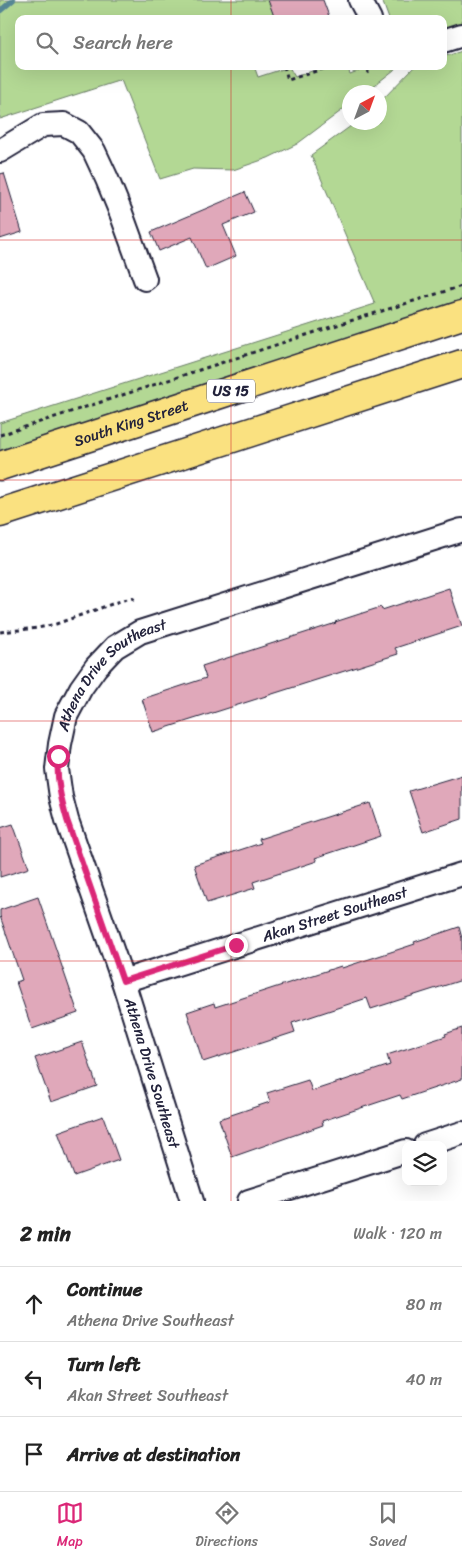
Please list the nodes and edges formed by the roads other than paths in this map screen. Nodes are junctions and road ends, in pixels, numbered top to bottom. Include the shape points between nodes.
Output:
1 (360, 0) edge
2 (368, 15) edge
3 (462, 35) edge
4 (447, 40) edge
5 (0, 151) edge
6 (145, 279) dead end
7 (462, 315) edge
8 (462, 364) edge
9 (0, 466) edge
10 (0, 513) edge
11 (462, 530) edge
12 (462, 874) edge
13 (123, 981) junction
14 (462, 1133) edge
15 (437, 1141) edge
16 (402, 1152) edge
17 (192, 1201) edge
18 (249, 1201) edge

1 - 2 street
3 - 4 street
5 - 6 street via 44,125 64,124 79,132 94,151 107,178
7 - 9 highway, South King Street / US 15
8 - 10 highway
11 - 13 street, Athena Drive Southeast via 140,632 115,647 96,667 66,716 57,769 67,820
12 - 13 street, Akan Street Southeast
13 - 17 street, Athena Drive Southeast
14 - 15 street
16 - 18 street

